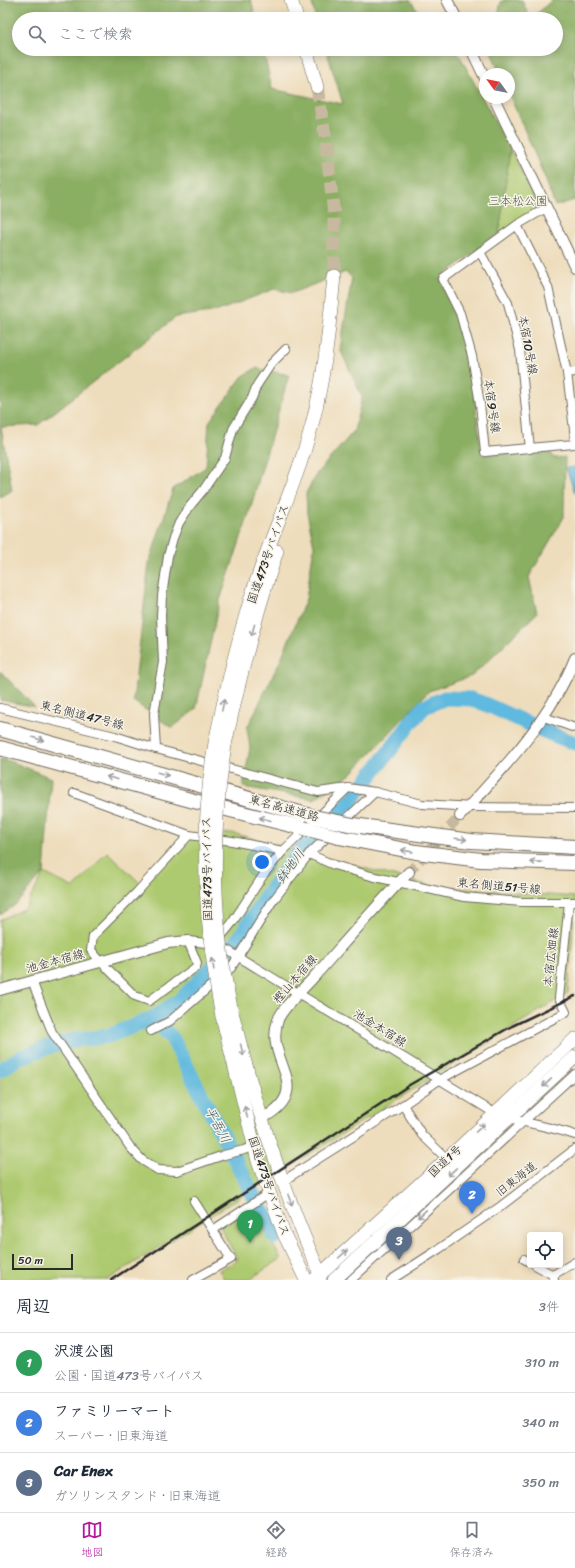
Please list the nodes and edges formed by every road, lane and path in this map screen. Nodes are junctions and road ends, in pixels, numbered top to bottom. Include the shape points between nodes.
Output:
1 (291, 0) edge
2 (447, 0) edge
3 (295, 12) edge
4 (453, 12) edge
5 (308, 56) edge
6 (474, 56) edge
7 (480, 68) edge
8 (317, 87) tunnel mouth
9 (497, 104) edge
10 (546, 208) junction
11 (517, 225) junction
12 (480, 252) junction
13 (575, 267) edge
14 (334, 276) tunnel mouth
15 (286, 349) dead end
16 (571, 372) edge
17 (530, 449) junction
18 (575, 658) edge
19 (0, 708) edge
20 (543, 718) junction
21 (575, 728) edge
22 (0, 729) edge
23 (0, 748) edge
24 (156, 749) junction
25 (348, 788) junction
26 (375, 792) junction
27 (74, 793) dead end
28 (468, 807) junction
29 (575, 808) edge
30 (460, 816) tunnel mouth
31 (189, 835) junction
32 (575, 847) edge
33 (283, 851) junction
34 (309, 854) junction
35 (575, 863) edge
36 (409, 872) tunnel mouth
37 (398, 883) junction
38 (572, 902) edge
39 (188, 941) junction
40 (214, 945) junction
41 (239, 957) junction
42 (101, 962) junction
43 (32, 981) junction
44 (0, 990) edge
45 (298, 994) junction
46 (227, 1014) junction
47 (151, 1031) dead end
48 (575, 1039) edge
49 (575, 1057) edge
50 (575, 1074) edge
51 (439, 1080) junction
52 (403, 1105) junction
53 (496, 1114) junction
54 (262, 1118) junction
55 (509, 1119) junction
56 (523, 1122) junction
57 (575, 1135) edge
58 (249, 1148) junction
59 (575, 1149) edge
60 (447, 1159) junction
61 (282, 1181) junction
62 (434, 1188) junction
63 (267, 1194) junction
64 (194, 1201) dead end
65 (435, 1203) junction
66 (213, 1230) junction
67 (363, 1254) junction
68 (379, 1254) junction
69 (575, 1262) edge
70 (540, 1268) edge
71 (554, 1277) edge
72 (318, 1278) edge
73 (193, 1280) edge
74 (306, 1280) edge
75 (334, 1280) edge
76 (351, 1280) edge
77 (390, 1280) edge

1 - 3 highway
2 - 4 street
5 - 8 highway
6 - 7 street
9 - 10 street
10 - 11 street
10 - 13 street
11 - 12 street, 本宿9号線
11 - 16 street via 548,287
12 - 17 street, 本宿10号線 via 508,303 520,350
12 - 17 street, 本宿9号線 via 443,279 460,313 472,356 485,452
14 - 46 highway, 国道473号バイパス, bridge via 327,348 316,408 302,458 252,593 225,694 220,744 209,778 206,820 209,936 214,974
15 - 24 street via 271,364 257,385 233,429 225,458 190,506 173,538 162,596 163,662 154,714
16 - 17 street, 本宿9号線 via 574,444
18 - 20 street
19 - 24 street, 東名側道47号線 via 115,736
20 - 21 street
20 - 28 street via 528,740
22 -> 32 highway, 東名高速道路, bridge via 353,825 471,841
35 -> 23 highway, 東名高速道路, bridge via 481,860 416,852 339,837 194,801
24 - 25 street, 東名側道47号線 via 318,792
25 - 26 street, 東名側道47号線
25 - 33 street
26 - 28 street, 東名側道47号線 via 422,804
26 - 34 street
27 - 31 street
28 - 29 street, 東名側道47号線
28 - 30 street
31 - 33 street
31 - 42 street via 93,936 91,950
33 - 40 street
34 - 37 street, 東名側道51号線 via 334,865
34 - 41 street via 272,902
36 - 37 street, 樫山本宿線
37 - 38 street, 東名側道51号線 via 464,897 522,902
37 - 45 street, 樫山本宿線
38 - 51 street, 本宿広畑線 via 559,998 566,1012
39 - 40 street, 池金本宿線
39 - 42 street, 池金本宿線 via 168,943
39 - 42 street via 197,963 196,967 149,1001 135,996
40 - 41 street, 池金本宿線
41 - 45 street, 池金本宿線
41 - 47 street via 231,968 170,1021
42 - 43 street, 池金本宿線
43 - 44 street, 池金本宿線
43 - 58 street via 52,1032 130,1147 142,1160 158,1170 177,1171
45 - 51 street, 池金本宿線
45 - 54 street, 樫山本宿線 via 278,1018 275,1031 276,1046 288,1084 286,1096 281,1106
46 -> 54 highway, 国道473号バイパス
58 -> 46 highway, 国道473号バイパス
48 - 53 highway, 国道1号
49 -> 55 highway, 国道1号
50 - 56 street
51 - 52 street
51 - 53 street, 池金本宿線
52 - 60 street via 422,1135
52 - 61 street
53 - 55 street, 池金本宿線
60 -> 53 highway, 国道1号
54 - 61 highway, 国道473号バイパス
55 - 56 street, 池金本宿線
55 -> 62 highway, 国道1号
56 - 57 street, 池金本宿線
56 - 65 street
58 - 63 highway, 国道473号バイパス
59 - 77 street, 旧東海道 via 501,1206
72 -> 60 highway, 国道1号
61 -> 72 highway, 国道473号バイパス
62 - 65 street
62 - 67 highway, 国道1号
63 - 66 street
63 - 74 highway, 国道473号バイパス
64 - 66 street
65 -> 68 street
66 - 73 street via 231,1259
67 - 68 street
67 - 75 highway, 国道1号
68 - 76 street
69 - 71 street
70 - 71 street

